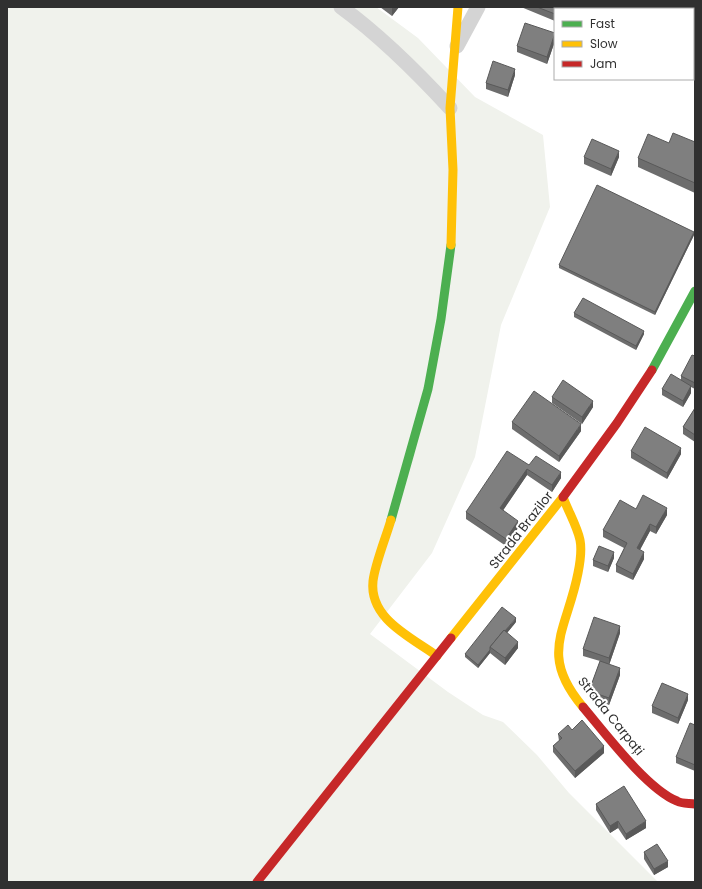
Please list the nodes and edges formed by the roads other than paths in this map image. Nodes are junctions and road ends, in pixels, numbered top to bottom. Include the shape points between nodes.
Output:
1 (341, 7) edge
2 (458, 7) edge
3 (478, 7) edge
4 (456, 49) junction
5 (450, 108) junction
6 (695, 291) edge
7 (563, 497) junction
8 (437, 656) junction
9 (695, 804) edge
10 (257, 882) edge

1 - 5 street via 401,56
2 - 4 street
3 - 4 street
4 - 5 street
5 - 8 street via 453,170 451,247 441,319 428,389 403,482 372,580 377,607
6 - 7 street, Strada Brazilor via 672,336 623,416
7 - 8 street, Strada Brazilor
7 - 9 street, Strada Carpați via 580,540 580,561 574,592 558,645 558,661 563,677 573,695 628,760 663,794 678,802
8 - 10 street, Strada Brazilor

